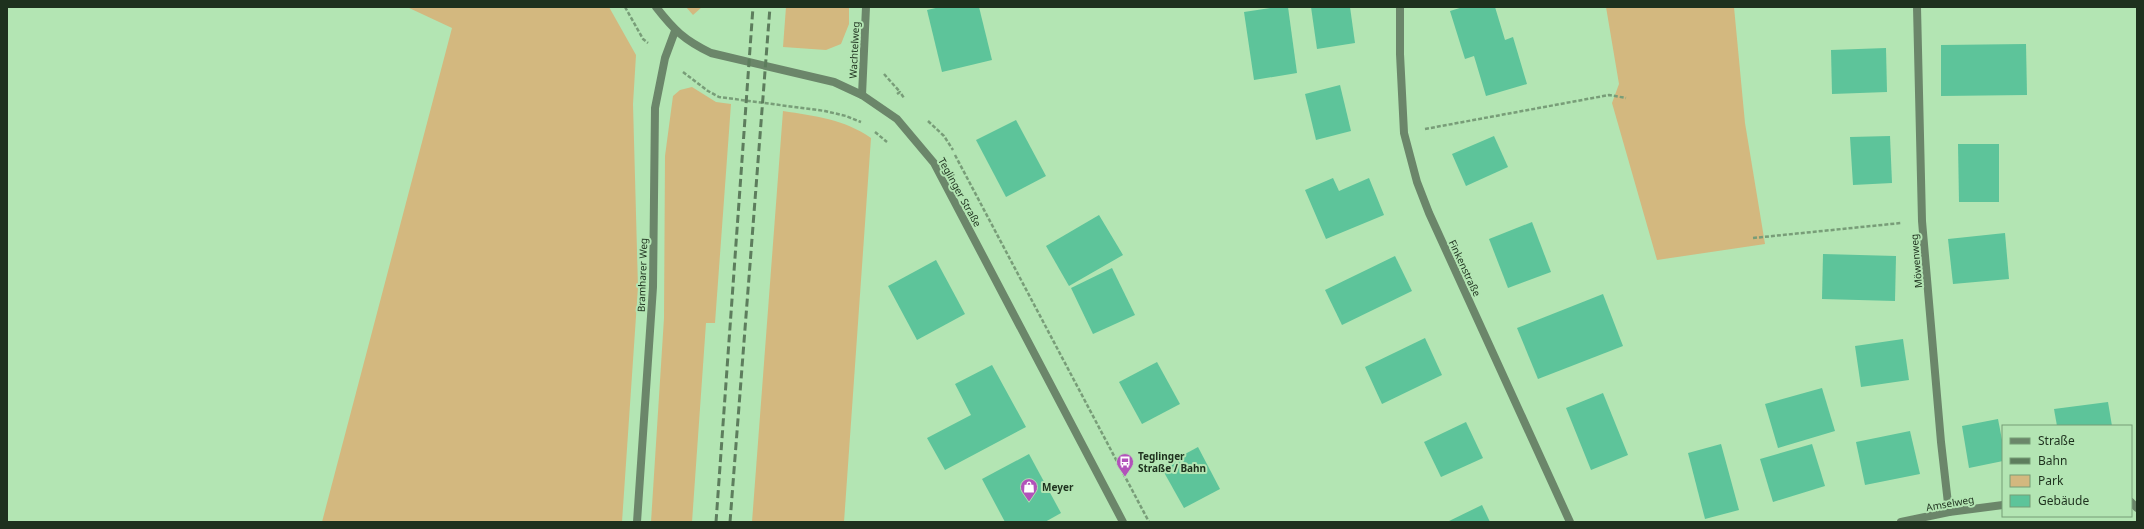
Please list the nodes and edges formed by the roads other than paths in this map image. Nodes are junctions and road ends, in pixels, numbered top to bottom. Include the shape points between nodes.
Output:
1 (656, 7) edge
2 (866, 7) edge
3 (1400, 7) edge
4 (1917, 7) edge
5 (675, 31) junction
6 (862, 94) junction
7 (2002, 505) edge
8 (1949, 512) junction
9 (637, 522) edge
10 (1123, 522) edge
11 (1570, 522) edge
12 (1901, 522) edge

1 - 5 street, Teglinger Straße
2 - 6 street, Wachtelweg
3 - 11 street, Finkenstraße via 1404,133 1417,182
4 - 8 street, Möwenweg via 1922,221
5 - 6 street, Teglinger Straße via 710,53 834,82
5 - 9 street, Bramharer Weg via 665,58 655,108 653,287
6 - 10 street, Teglinger Straße via 897,119 934,163
7 - 8 street, Amselweg
8 - 12 street, Amselweg

